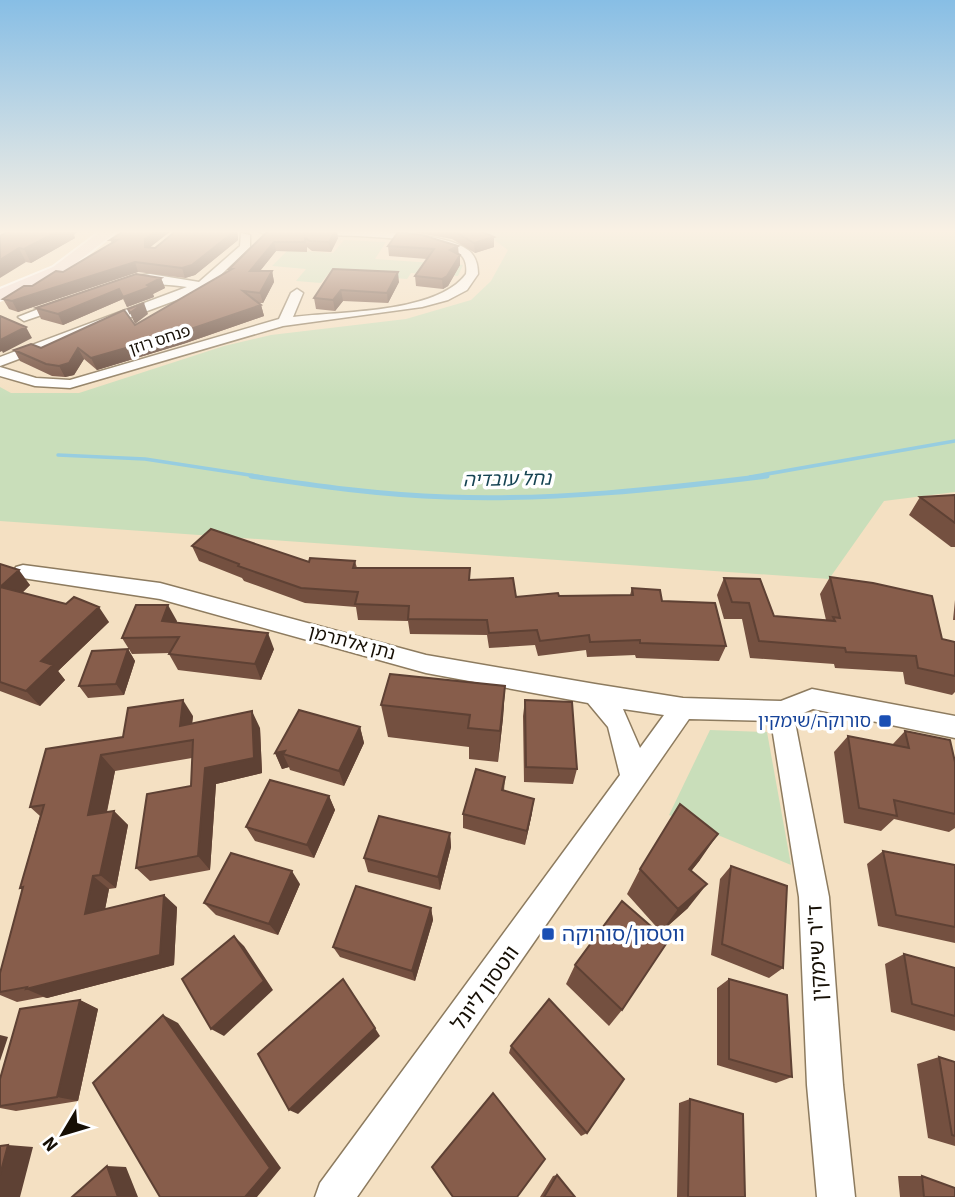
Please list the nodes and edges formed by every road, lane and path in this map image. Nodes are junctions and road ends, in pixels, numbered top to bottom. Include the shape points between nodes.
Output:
1 (19, 287) edge
2 (200, 287) edge
3 (461, 287) edge
4 (297, 293) dead end
5 (0, 295) edge
6 (75, 299) edge
7 (24, 317) dead end
8 (284, 322) junction
9 (0, 362) edge
10 (0, 370) edge
11 (23, 572) dead end
12 (595, 694) junction
13 (683, 708) junction
14 (781, 711) junction
15 (955, 727) edge
16 (634, 778) junction
17 (334, 1197) edge
18 (836, 1197) edge

1 - 5 main road
2 - 9 street
3 - 8 street, פנחס רוזן via 412,307
4 - 8 street
6 - 7 street
8 - 10 street, פנחס רוזן via 70,384 35,382
11 - 12 street, נתן אלתרמן via 160,591 426,664
12 - 13 street, נתן אלתרמן
12 - 16 street via 610,706 624,732
13 - 14 street, נתן אלתרמן
13 - 16 street, ווטסון ליונל
14 - 15 street via 811,699
14 - 18 street, ד"ר שימקין via 814,897 824,1084
16 - 17 street, ווטסון ליונל

